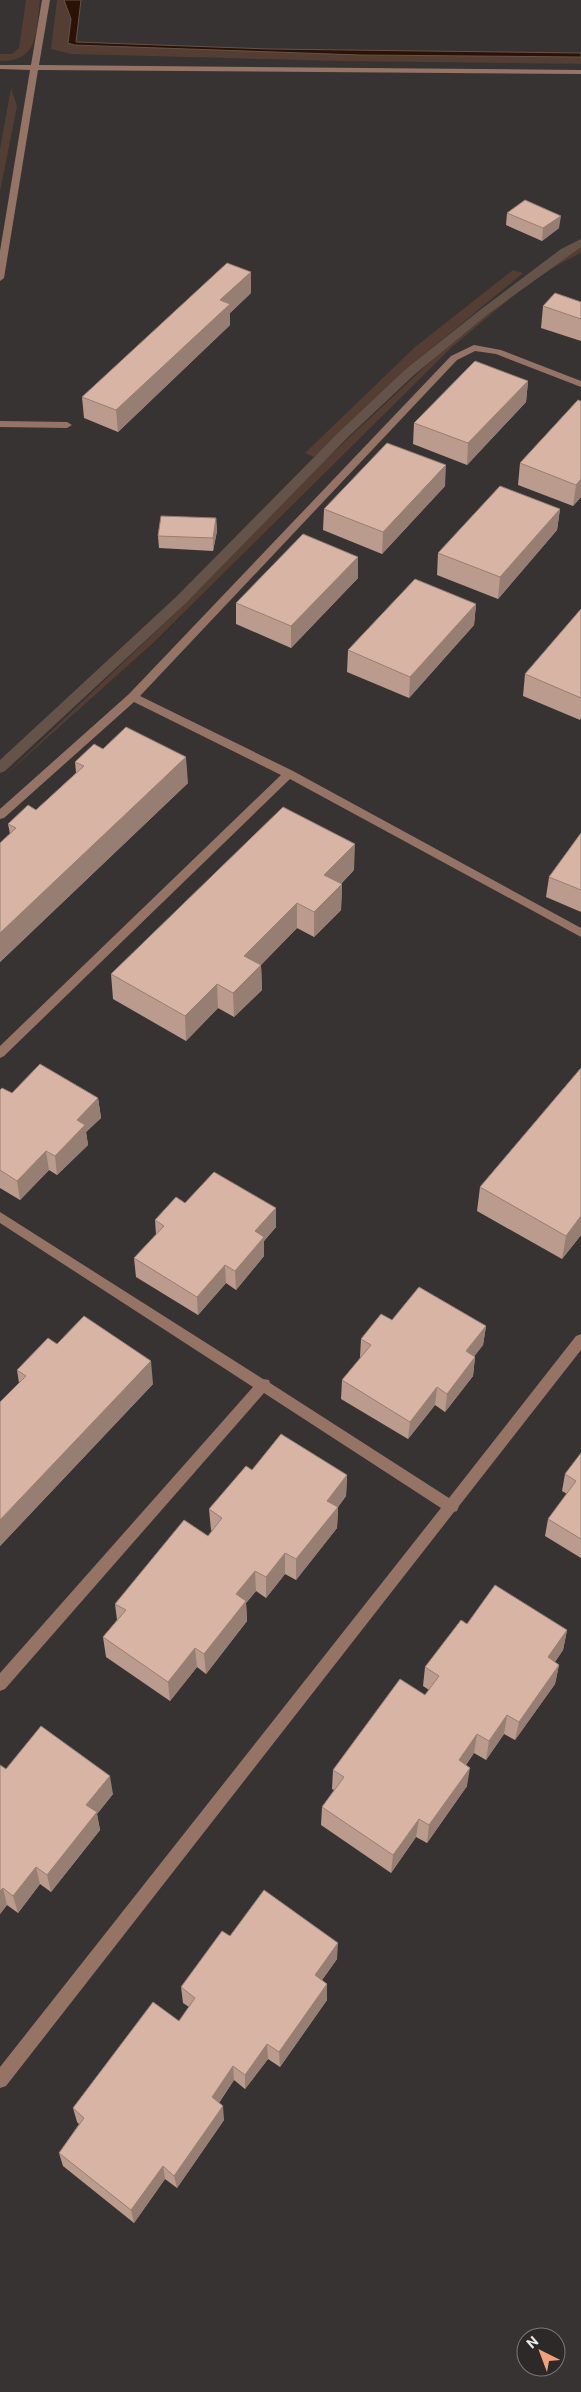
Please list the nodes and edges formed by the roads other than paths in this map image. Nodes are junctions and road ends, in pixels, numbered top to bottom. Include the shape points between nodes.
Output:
1 (46, 0) edge
2 (0, 66) edge
3 (35, 67) junction
4 (581, 72) edge
5 (0, 278) edge
6 (581, 384) edge
7 (0, 424) edge
8 (67, 425) dead end
9 (133, 697) junction
10 (289, 774) junction
11 (0, 815) edge
12 (581, 933) edge
13 (0, 1053) edge
14 (0, 1217) edge
15 (581, 1340) edge
16 (264, 1384) junction
17 (452, 1507) junction
18 (0, 1684) edge
19 (0, 2080) edge

1 - 3 street
2 - 3 street
3 - 4 street
3 - 5 street
6 - 9 street via 498,352 474,348 454,358
7 - 8 street
9 - 10 street
9 - 11 street
10 - 12 street
10 - 13 street
14 - 16 street
15 - 17 street
16 - 17 street
16 - 18 street
17 - 19 street

